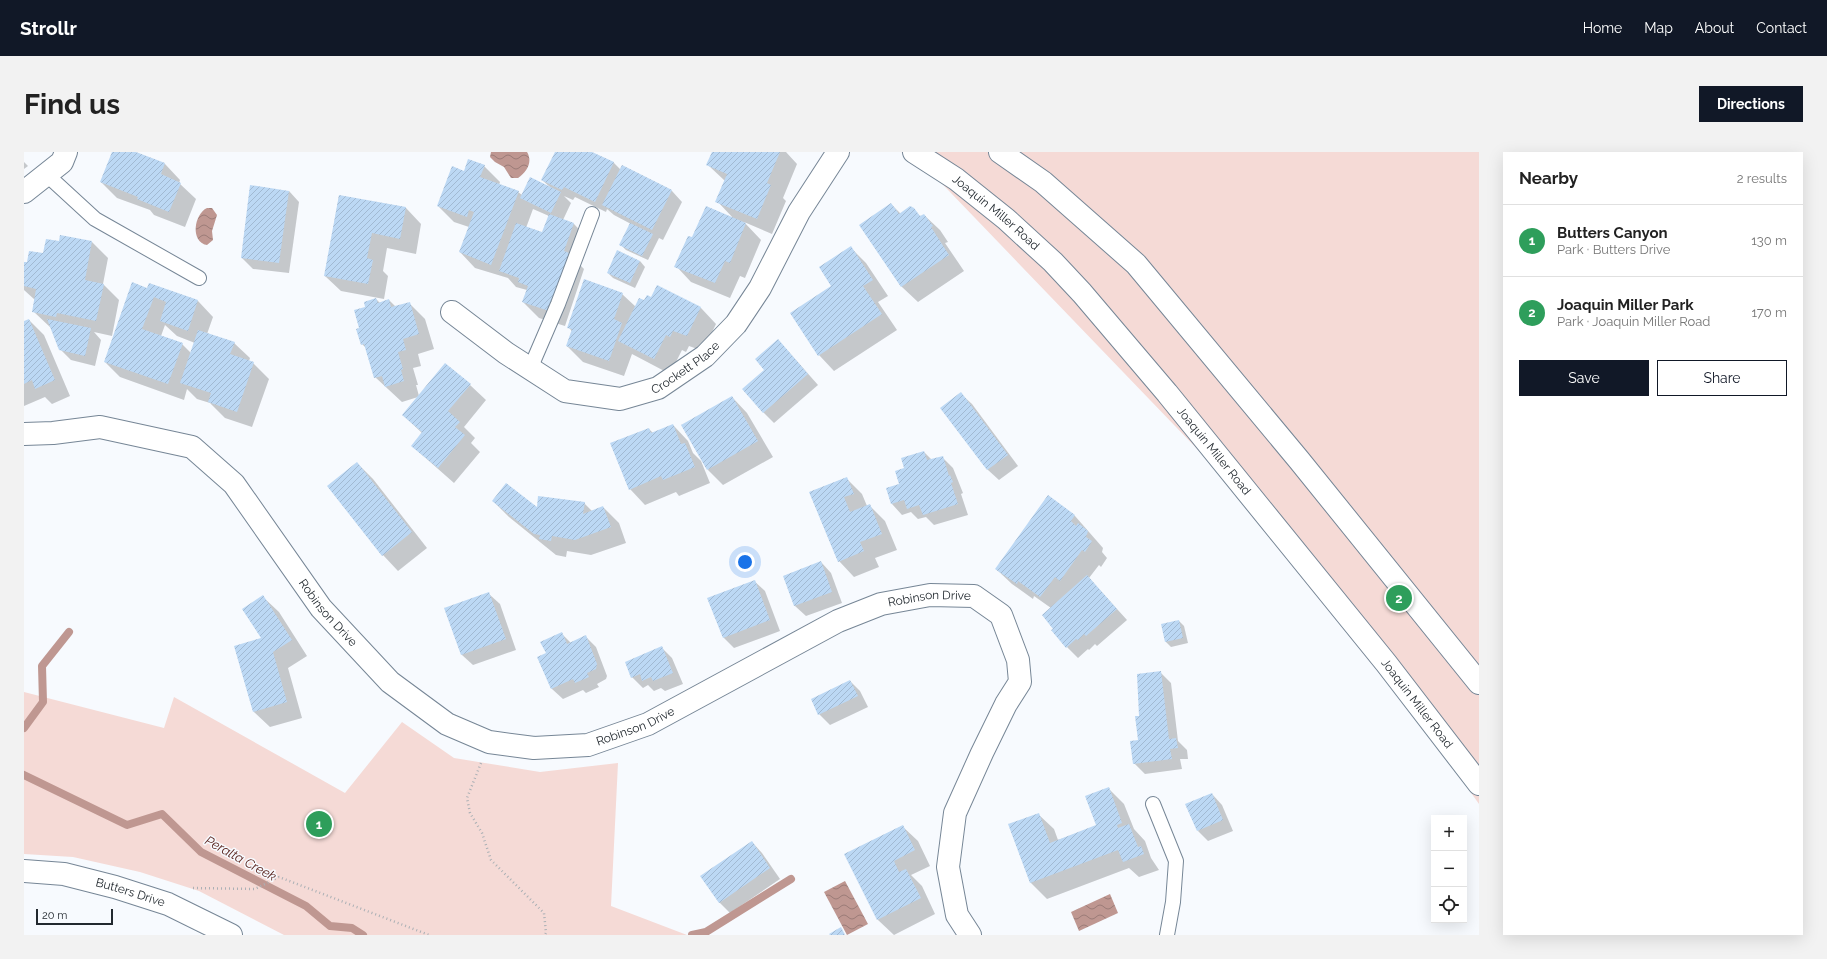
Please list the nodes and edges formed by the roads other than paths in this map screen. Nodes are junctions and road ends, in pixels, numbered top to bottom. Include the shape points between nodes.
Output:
1 (66, 152) edge
2 (838, 152) edge
3 (914, 152) edge
4 (1000, 152) edge
5 (46, 174) junction
6 (24, 192) edge
7 (592, 214) dead end
8 (199, 278) dead end
9 (452, 312) dead end
10 (530, 369) junction
11 (24, 434) edge
12 (1479, 683) edge
13 (1479, 784) edge
14 (1153, 804) dead end
15 (24, 871) edge
16 (231, 935) edge
17 (970, 935) edge
18 (1167, 935) edge

1 - 5 street via 62,162
2 - 10 street, Crockett Place via 799,212 760,288 736,324 704,356 658,388 620,399 564,391
3 - 13 street, Joaquin Miller Road via 956,179 1006,219 1082,293 1167,393 1381,656
4 - 12 street via 1043,182 1136,264
5 - 6 street
5 - 8 lane via 95,219
7 - 10 lane
9 - 10 street, Crockett Place
11 - 17 street, Robinson Drive via 100,427 192,447 234,484 321,608 390,682 447,724 489,742 534,748 588,745 648,724 845,618 881,604 930,595 974,596 1000,615 1018,660 1020,682 1006,704 955,813 948,867 957,915
14 - 18 lane via 1176,861
15 - 16 street, Butters Drive via 64,874 116,887 168,904

